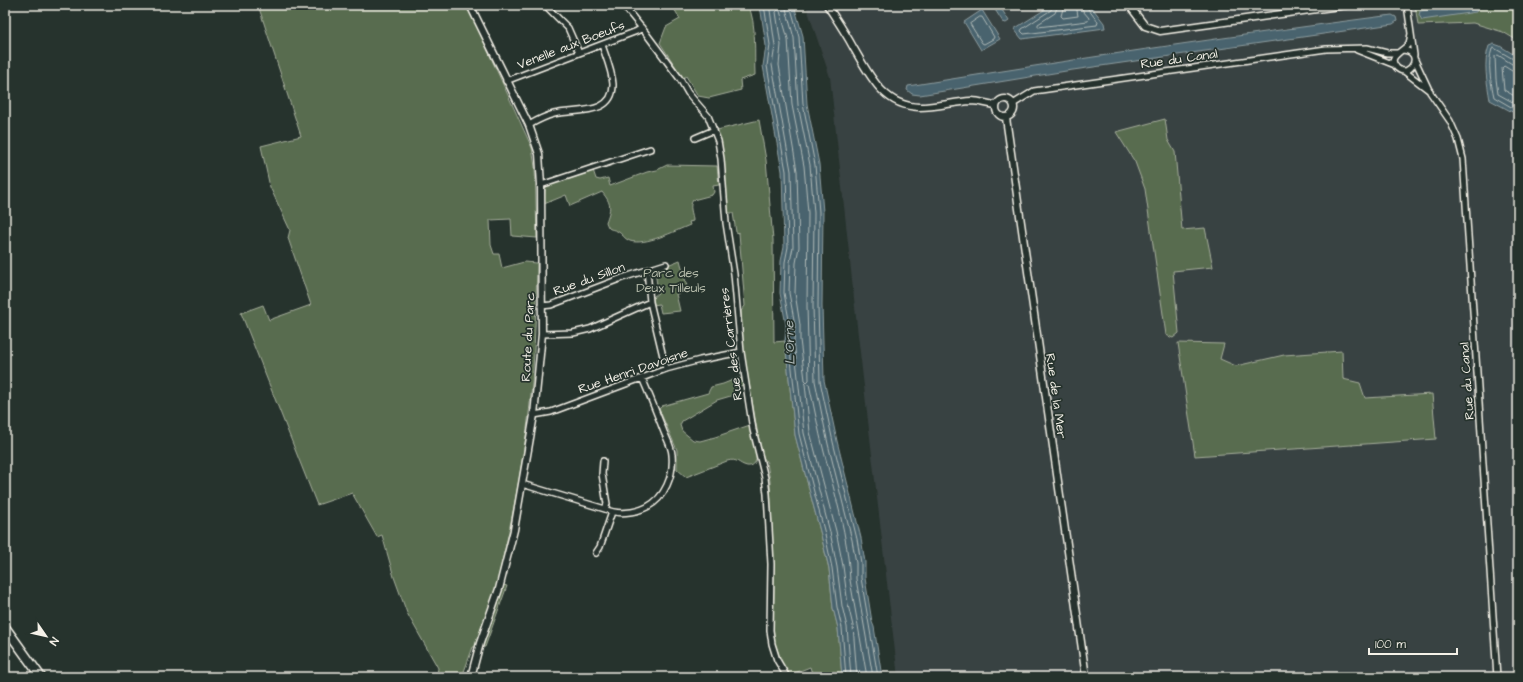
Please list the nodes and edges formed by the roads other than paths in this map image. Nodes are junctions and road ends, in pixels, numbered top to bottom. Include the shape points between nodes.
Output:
1 (470, 5) edge
2 (545, 5) edge
3 (623, 5) edge
4 (827, 5) edge
5 (1129, 5) edge
6 (1346, 5) edge
7 (1406, 5) edge
8 (642, 28) junction
9 (1411, 34) junction
10 (602, 45) junction
11 (1352, 48) junction
12 (1403, 50) junction
13 (579, 53) junction
14 (1397, 53) junction
15 (1414, 58) junction
16 (1395, 66) junction
17 (1404, 71) junction
18 (506, 81) junction
19 (1430, 92) junction
20 (1013, 104) junction
21 (996, 105) junction
22 (1006, 118) junction
23 (528, 125) junction
24 (714, 130) junction
25 (695, 138) dead end
26 (650, 149) dead end
27 (541, 184) junction
28 (666, 264) dead end
29 (647, 270) junction
30 (650, 302) junction
31 (541, 306) junction
32 (542, 334) junction
33 (741, 352) junction
34 (666, 369) junction
35 (642, 378) junction
36 (534, 415) junction
37 (603, 461) dead end
38 (522, 484) junction
39 (605, 509) junction
40 (612, 512) junction
41 (596, 553) dead end
42 (5, 627) edge
43 (41, 677) edge
44 (471, 677) edge
45 (787, 677) edge
46 (1086, 677) edge
47 (1498, 677) edge

1 - 18 street, Route du Parc
2 - 13 street via 568,28
3 - 8 street, Rue des Carrières
4 - 21 street via 874,83 884,94 897,102 918,107 973,101
5 - 6 street via 1145,26 1160,31
7 - 9 street
8 - 10 street, Venelle aux Boeufs
8 - 24 street, Rue des Carrières via 688,93 708,116
9 - 12 street via 1409,43
9 - 15 street
10 - 13 street, Venelle aux Boeufs
10 - 23 street via 613,82 608,101 601,107 553,114
11 - 14 street, Rue du Canal
11 - 16 street, Rue du Canal
11 - 20 street, Rue du Canal via 1319,50 1034,91
12 - 14 street
12 - 15 street via 1410,52
13 - 18 street, Venelle aux Boeufs
14 - 16 street via 1394,59
15 - 17 street via 1413,67
15 - 19 street, Rue du Canal
16 - 17 street, Rue du Canal
17 - 19 street, Rue du Canal
18 - 23 street, Route du Parc
19 - 47 street, Rue du Canal via 1453,127 1463,159
20 - 21 street via 1008,99 1002,99
20 - 22 street via 1013,112
21 - 22 street, Rue de la Mer via 997,115
22 - 46 street, Rue de la Mer
23 - 27 street, Route du Parc via 539,154
24 - 25 street
24 - 33 street, Rue des Carrières via 721,159
26 - 27 street
27 - 31 street, Route du Parc
28 - 29 street, Rue du Sillon
29 - 30 street
29 - 31 street, Rue du Sillon
30 - 32 street via 590,328 573,333
30 - 34 street
31 - 32 street, Route du Parc
32 - 36 street, Route du Parc
33 - 34 street, Rue Henri Davoisne
33 - 45 street, Rue des Carrières via 753,430 767,494 771,564 770,630 775,655
34 - 35 street, Rue Henri Davoisne
35 - 36 street, Rue Henri Davoisne via 551,412
35 - 40 street via 672,454 671,472 663,492 652,505 633,511
36 - 38 street, Route du Parc
37 - 39 street via 602,474 607,504
38 - 39 street
38 - 44 street, Route du Parc via 508,554 475,656
39 - 40 street
40 - 41 street
42 - 43 main road

